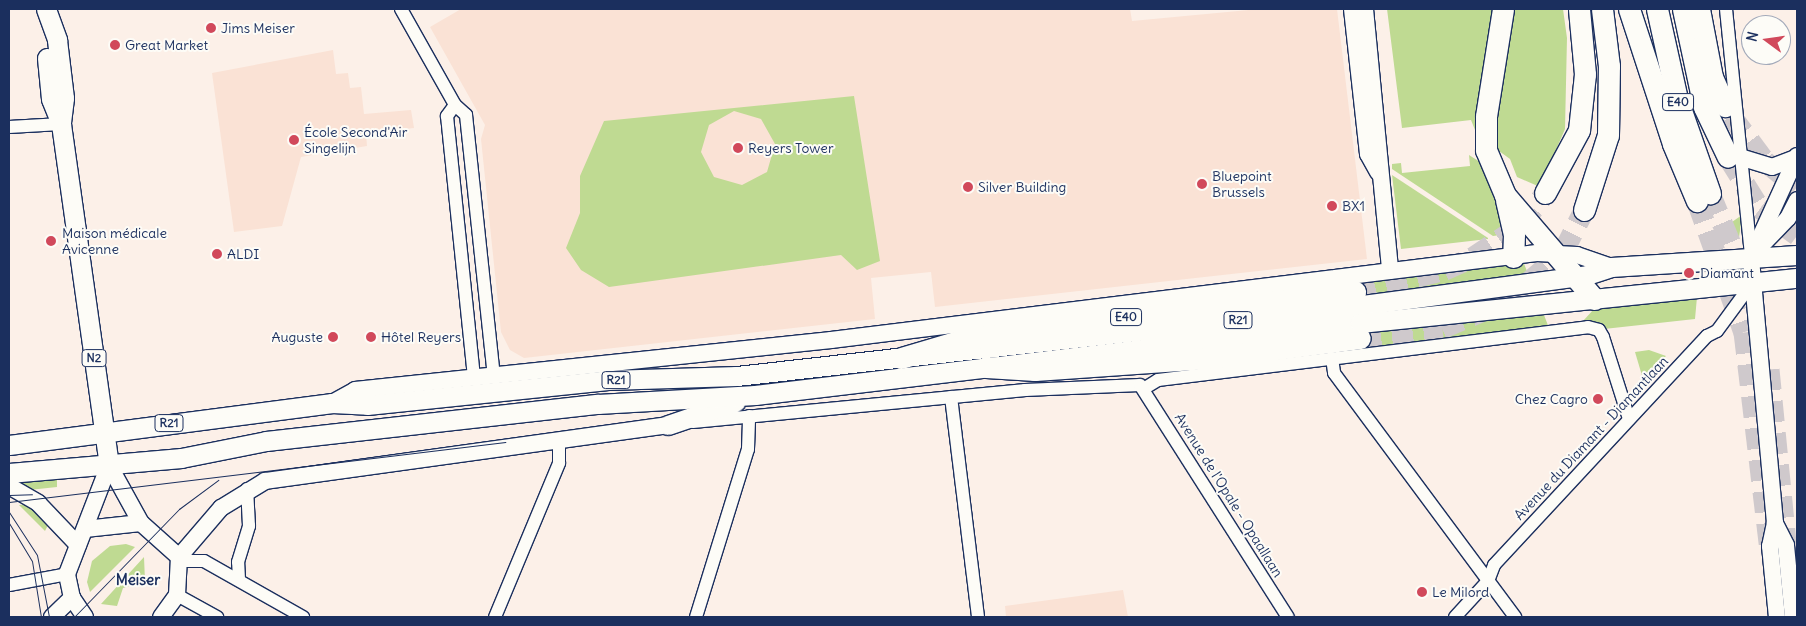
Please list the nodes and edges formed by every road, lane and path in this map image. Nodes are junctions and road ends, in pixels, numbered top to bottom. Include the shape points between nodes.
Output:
1 (401, 9) edge
2 (1352, 9) edge
3 (1365, 9) edge
4 (1503, 9) edge
5 (1579, 9) edge
6 (1602, 9) edge
7 (1629, 9) edge
8 (1657, 9) edge
9 (1683, 9) edge
10 (1699, 9) edge
11 (1726, 9) edge
12 (47, 14) edge
13 (455, 105) junction
14 (1726, 106) tunnel mouth
15 (61, 124) junction
16 (9, 129) edge
17 (1797, 157) edge
18 (1736, 158) junction
19 (1378, 172) junction
20 (1545, 193) tunnel mouth
21 (1505, 194) junction
22 (1797, 200) edge
23 (1584, 210) tunnel mouth
24 (1553, 252) junction
25 (1797, 255) edge
26 (1513, 257) junction
27 (1751, 257) junction
28 (1611, 268) junction
29 (1390, 271) junction
30 (1575, 276) junction
31 (1797, 278) edge
32 (1753, 282) junction
33 (1354, 292) tunnel mouth
34 (1594, 299) junction
35 (1360, 338) tunnel mouth
36 (901, 358) junction
37 (1332, 358) junction
38 (986, 367) junction
39 (494, 374) junction
40 (474, 376) junction
41 (1145, 388) junction
42 (755, 395) junction
43 (950, 397) junction
44 (332, 403) junction
45 (749, 416) junction
46 (1629, 419) junction
47 (668, 425) junction
48 (104, 430) junction
49 (559, 443) junction
50 (9, 445) edge
51 (109, 465) junction
52 (9, 473) edge
53 (9, 486) edge
54 (248, 497) junction
55 (141, 523) junction
56 (1776, 523) junction
57 (86, 529) junction
58 (78, 545) junction
59 (179, 559) junction
60 (238, 562) junction
61 (219, 569) junction
62 (67, 574) junction
63 (239, 579) junction
64 (1488, 581) junction
65 (9, 585) edge
66 (177, 595) junction
67 (72, 598) junction
68 (1779, 613) edge
69 (52, 617) edge
70 (85, 617) edge
71 (161, 617) edge
72 (217, 617) edge
73 (303, 617) edge
74 (495, 617) edge
75 (696, 617) edge
76 (978, 617) edge
77 (1288, 617) edge
78 (1455, 617) edge
79 (1515, 617) edge
80 (1793, 617) edge

1 - 13 street
2 - 19 street via 1368,154
3 - 19 street via 1382,155
4 - 21 highway via 1486,116 1486,150
5 - 20 highway via 1585,74 1579,130
6 - 23 highway via 1609,66 1608,134
7 - 8 highway, E40 via 1673,144 1704,197
9 - 18 highway, E40 via 1704,107
10 - 14 highway via 1712,77
11 - 18 street
12 - 15 main road, N2 via 51,100
13 - 39 street via 466,115
13 - 40 street via 446,116
15 - 16 street
15 - 48 main road, N2
17 - 18 street via 1765,167
17 - 27 street
18 - 27 street
19 - 29 street
21 - 24 highway
21 - 26 highway via 1514,234
22 - 27 street via 1788,218
24 - 26 street
24 - 28 street
24 - 30 highway
25 - 27 main road, R21
26 - 29 street
27 - 28 main road, R21
27 - 32 street
28 - 30 main road, R21
29 - 39 street via 831,340
30 - 34 highway
30 - 36 main road, R21
31 - 32 main road, R21
32 - 34 main road, R21
32 - 46 street, Avenue du Diamant - Diamantlaan via 1717,331 1707,336
32 - 56 street
33 - 36 highway, E40 via 965,339
34 - 38 main road, R21
35 - 38 highway via 1208,358 1035,370
36 - 44 main road, R21 via 708,378 608,380 368,405
37 - 41 street via 1158,380
37 - 46 street via 1588,327 1599,330 1603,337
37 - 64 street via 1334,373
38 - 42 main road, R21
39 - 40 street
40 - 44 street via 356,390
41 - 43 street via 1131,382
41 - 77 street, Avenue de l'Opale - Opaallaan
42 - 47 main road
42 - 51 main road, R21 via 598,404 266,441 212,453
43 - 45 street
43 - 76 street
44 - 48 main road, R21
45 - 47 street
45 - 75 street via 748,448
46 - 64 street, Avenue du Diamant - Diamantlaan via 1494,565
47 - 49 street
48 - 50 main road, R21
48 - 51 main road, N2
49 - 54 street via 298,475
49 - 74 street via 559,463
51 - 52 main road, R21
51 - 55 street, N2
51 - 57 street, N2
53 - 58 street via 38,503
54 - 59 street via 221,508
54 - 60 street via 246,545
55 - 57 street
55 - 59 street, N2
56 - 68 street via 1770,546
56 - 80 street via 1786,545
57 - 58 street, N2
58 - 62 street, N2
59 - 61 street via 204,561
59 - 66 street
60 - 61 street
60 - 63 street
61 - 63 street
62 - 65 street
62 - 67 street
63 - 73 street
64 - 78 street, Avenue du Diamant - Diamantlaan
64 - 79 street
66 - 71 street
66 - 72 street
67 - 69 street
67 - 70 street

